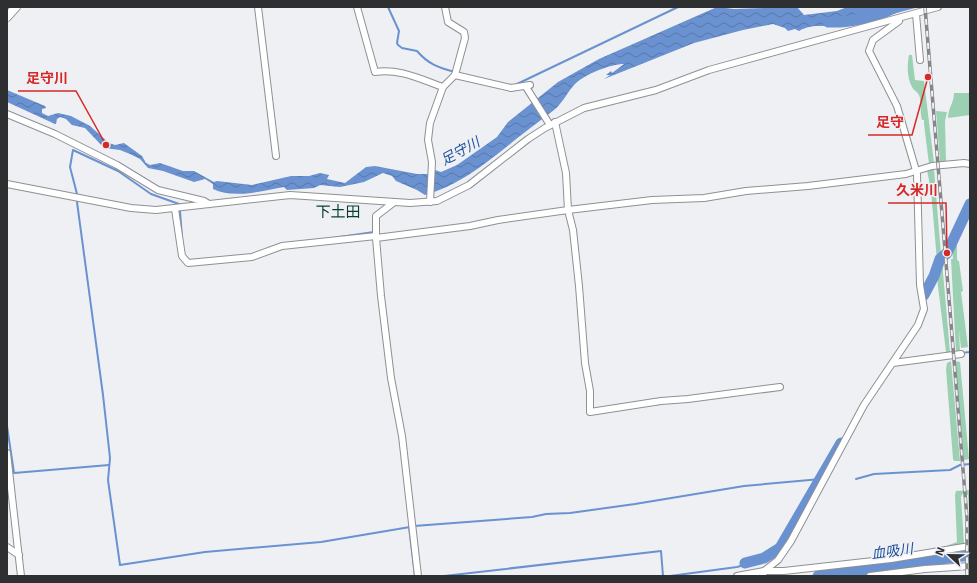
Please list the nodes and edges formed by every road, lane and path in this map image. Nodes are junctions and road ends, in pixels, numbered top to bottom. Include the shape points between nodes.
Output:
1 (16, 7) edge
2 (258, 7) edge
3 (357, 7) edge
4 (445, 7) edge
5 (938, 7) edge
6 (916, 14) junction
7 (7, 17) edge
8 (903, 18) junction
9 (920, 60) dead end
10 (456, 74) junction
11 (443, 87) junction
12 (7, 114) edge
13 (551, 123) junction
14 (276, 156) dead end
15 (970, 164) edge
16 (916, 171) junction
17 (7, 184) edge
18 (430, 200) junction
19 (393, 203) junction
20 (209, 204) junction
21 (568, 208) junction
22 (175, 209) junction
23 (376, 235) junction
24 (961, 354) dead end
25 (893, 363) junction
26 (780, 387) dead end
27 (7, 453) edge
28 (970, 546) edge
29 (7, 547) edge
30 (19, 556) junction
31 (970, 566) edge
32 (763, 574) edge
33 (21, 576) edge
34 (418, 576) edge
35 (737, 576) edge
36 (870, 576) edge

1 - 7 main road
2 - 14 street
3 - 11 street via 375,72 388,70
4 - 10 street via 448,22 462,30 465,35
5 - 6 street
6 - 8 street
6 - 9 street
8 - 13 street via 709,70 656,90 584,108
8 - 16 street via 873,40 869,51 897,106
10 - 11 street
10 - 13 street via 511,88 528,87
11 - 18 street via 430,123 428,140 431,165
12 - 20 street via 118,165 158,190
13 - 18 street via 469,185 446,198
13 - 21 street via 566,173
15 - 16 street via 937,166
16 - 21 street via 704,198
16 - 25 street via 920,285 924,309 918,325
17 - 22 street via 131,208
18 - 19 street
19 - 20 street via 290,195
19 - 23 street via 376,216
20 - 22 street
21 - 23 street via 470,226
21 - 26 street via 573,230 590,412
22 - 23 street via 182,256 188,263 252,257 282,246
23 - 34 street via 391,378 401,434
24 - 25 street
25 - 32 street via 864,405 791,541 778,560
27 - 30 street
28 - 32 street via 890,559
29 - 30 street
30 - 33 street
31 - 36 street
32 - 35 street

